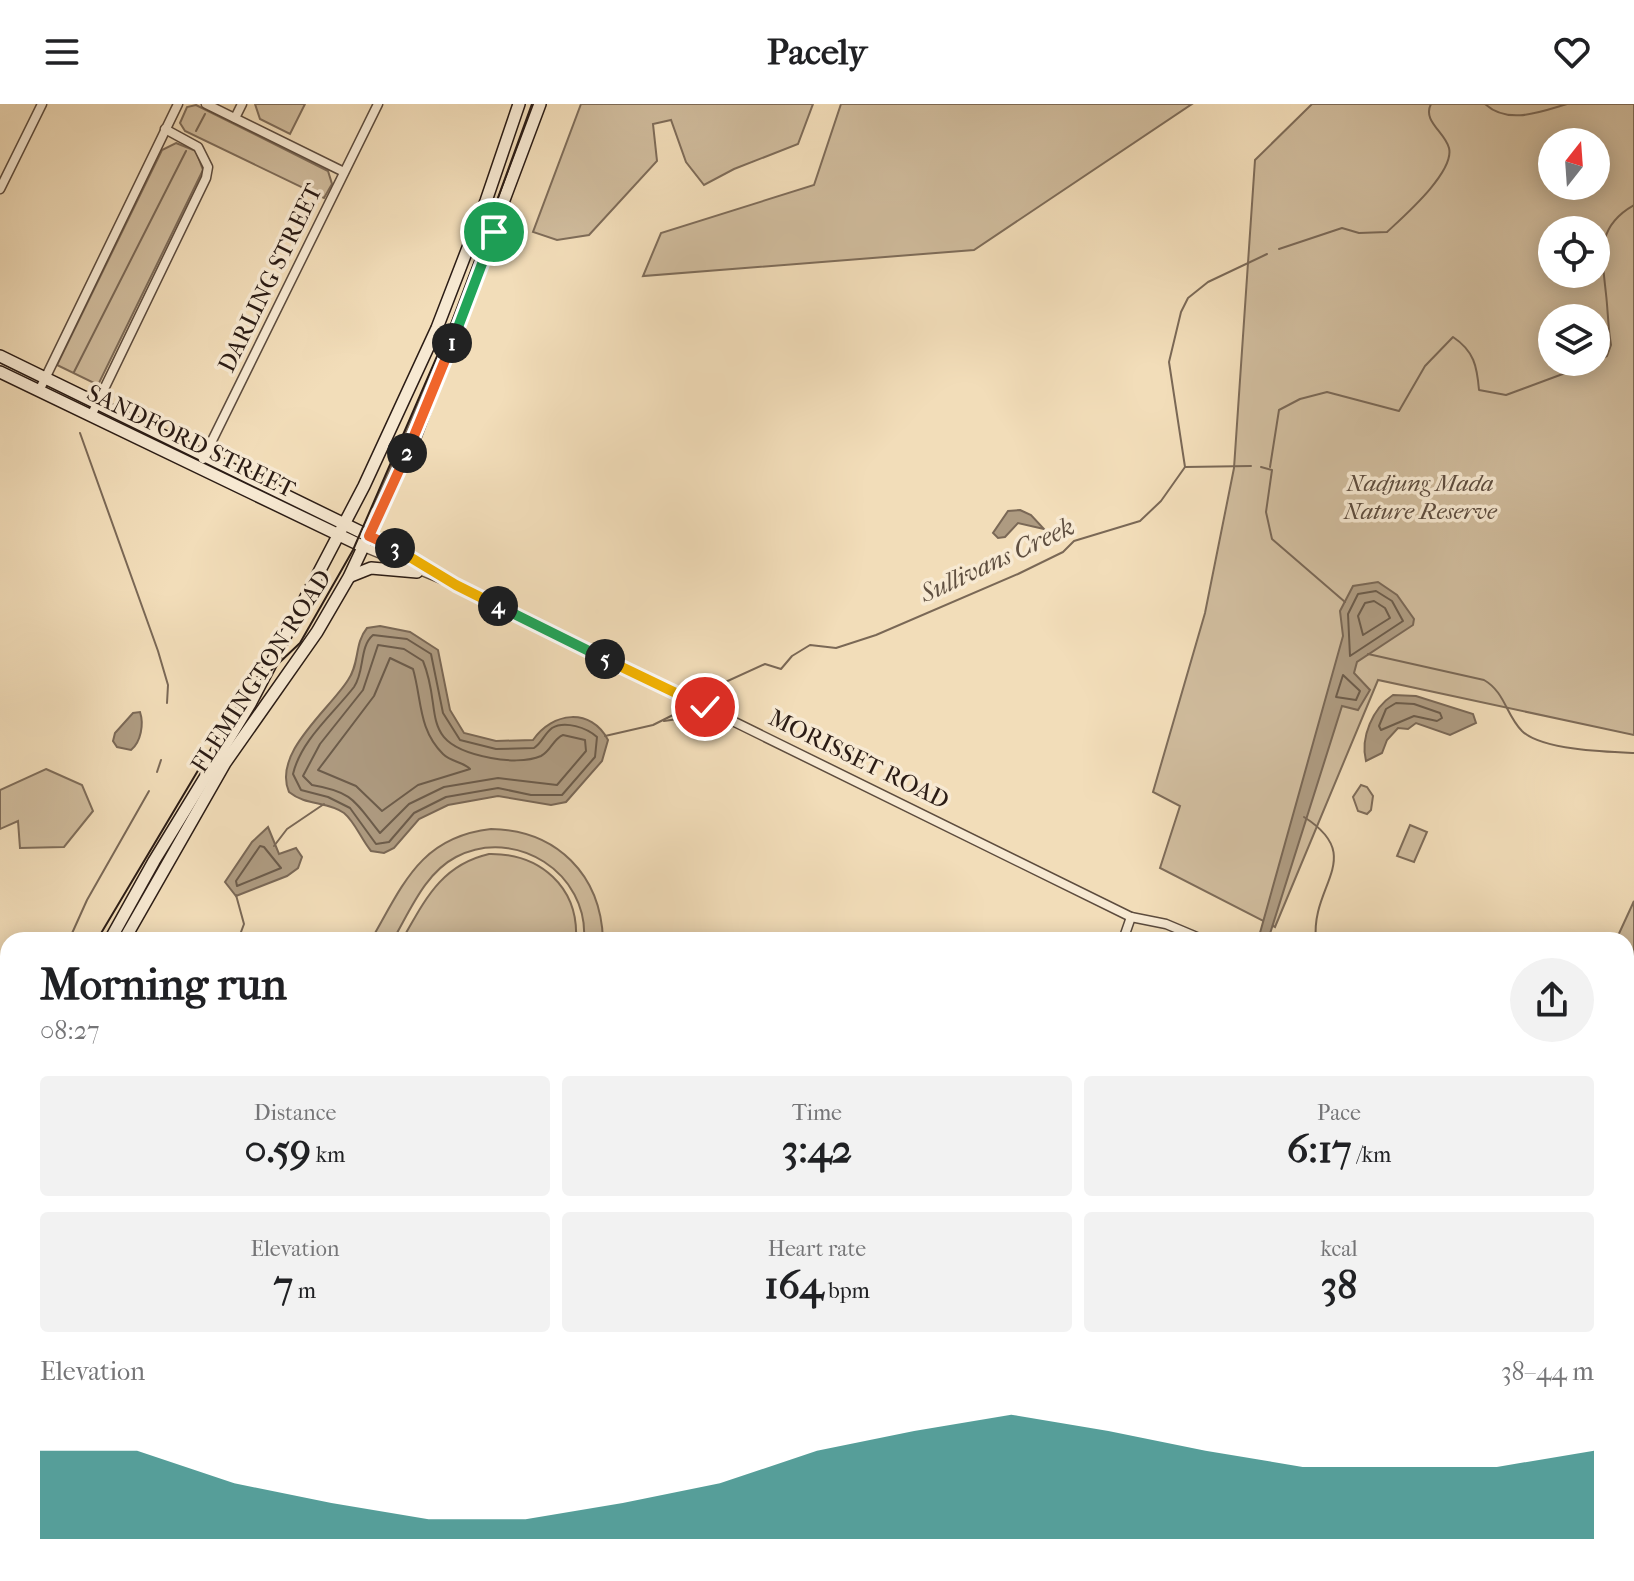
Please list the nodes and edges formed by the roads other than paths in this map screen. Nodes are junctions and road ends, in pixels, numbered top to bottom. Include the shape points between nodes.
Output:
1 (42, 104) edge
2 (178, 104) edge
3 (206, 104) edge
4 (242, 104) edge
5 (378, 104) edge
6 (519, 104) edge
7 (540, 104) edge
8 (235, 118) junction
9 (165, 129) junction
10 (344, 172) junction
11 (0, 189) edge
12 (0, 356) edge
13 (0, 372) edge
14 (45, 378) junction
15 (39, 391) junction
16 (97, 404) junction
17 (91, 416) junction
18 (204, 457) junction
19 (198, 469) junction
20 (340, 530) junction
21 (366, 542) junction
22 (417, 572) junction
23 (349, 577) junction
24 (456, 585) junction
25 (1131, 917) junction
26 (114, 932) edge
27 (129, 932) edge
28 (1126, 932) edge
29 (1185, 932) edge

1 - 11 street
2 - 9 street
3 - 8 street
4 - 8 street
5 - 10 street, DARLING STREET
6 - 20 main road, FLEMINGTON ROAD via 437,328
7 - 21 main road, FLEMINGTON ROAD via 415,437
8 - 10 street
9 - 14 street
9 - 16 street via 198,147 208,167 206,178
10 - 18 street, DARLING STREET
12 - 14 main road, SANDFORD STREET
13 - 15 main road, SANDFORD STREET
14 - 15 street
14 - 16 main road, SANDFORD STREET
15 - 17 main road, SANDFORD STREET
16 - 17 street
16 - 18 main road, SANDFORD STREET
17 - 19 main road, SANDFORD STREET
18 - 19 street, DARLING STREET
18 - 20 main road, SANDFORD STREET
19 - 20 main road, SANDFORD STREET
20 - 21 main road, SANDFORD STREET
20 - 26 main road, FLEMINGTON ROAD via 250,704
21 - 22 street, MORISSET ROAD
21 - 23 main road, FLEMINGTON ROAD
21 - 24 street, MORISSET ROAD via 408,555
22 - 23 main road via 371,568
22 - 24 street, MORISSET ROAD
23 - 27 main road, FLEMINGTON ROAD via 225,763
24 - 25 street, MORISSET ROAD
25 - 28 street
25 - 29 street, MORISSET ROAD

